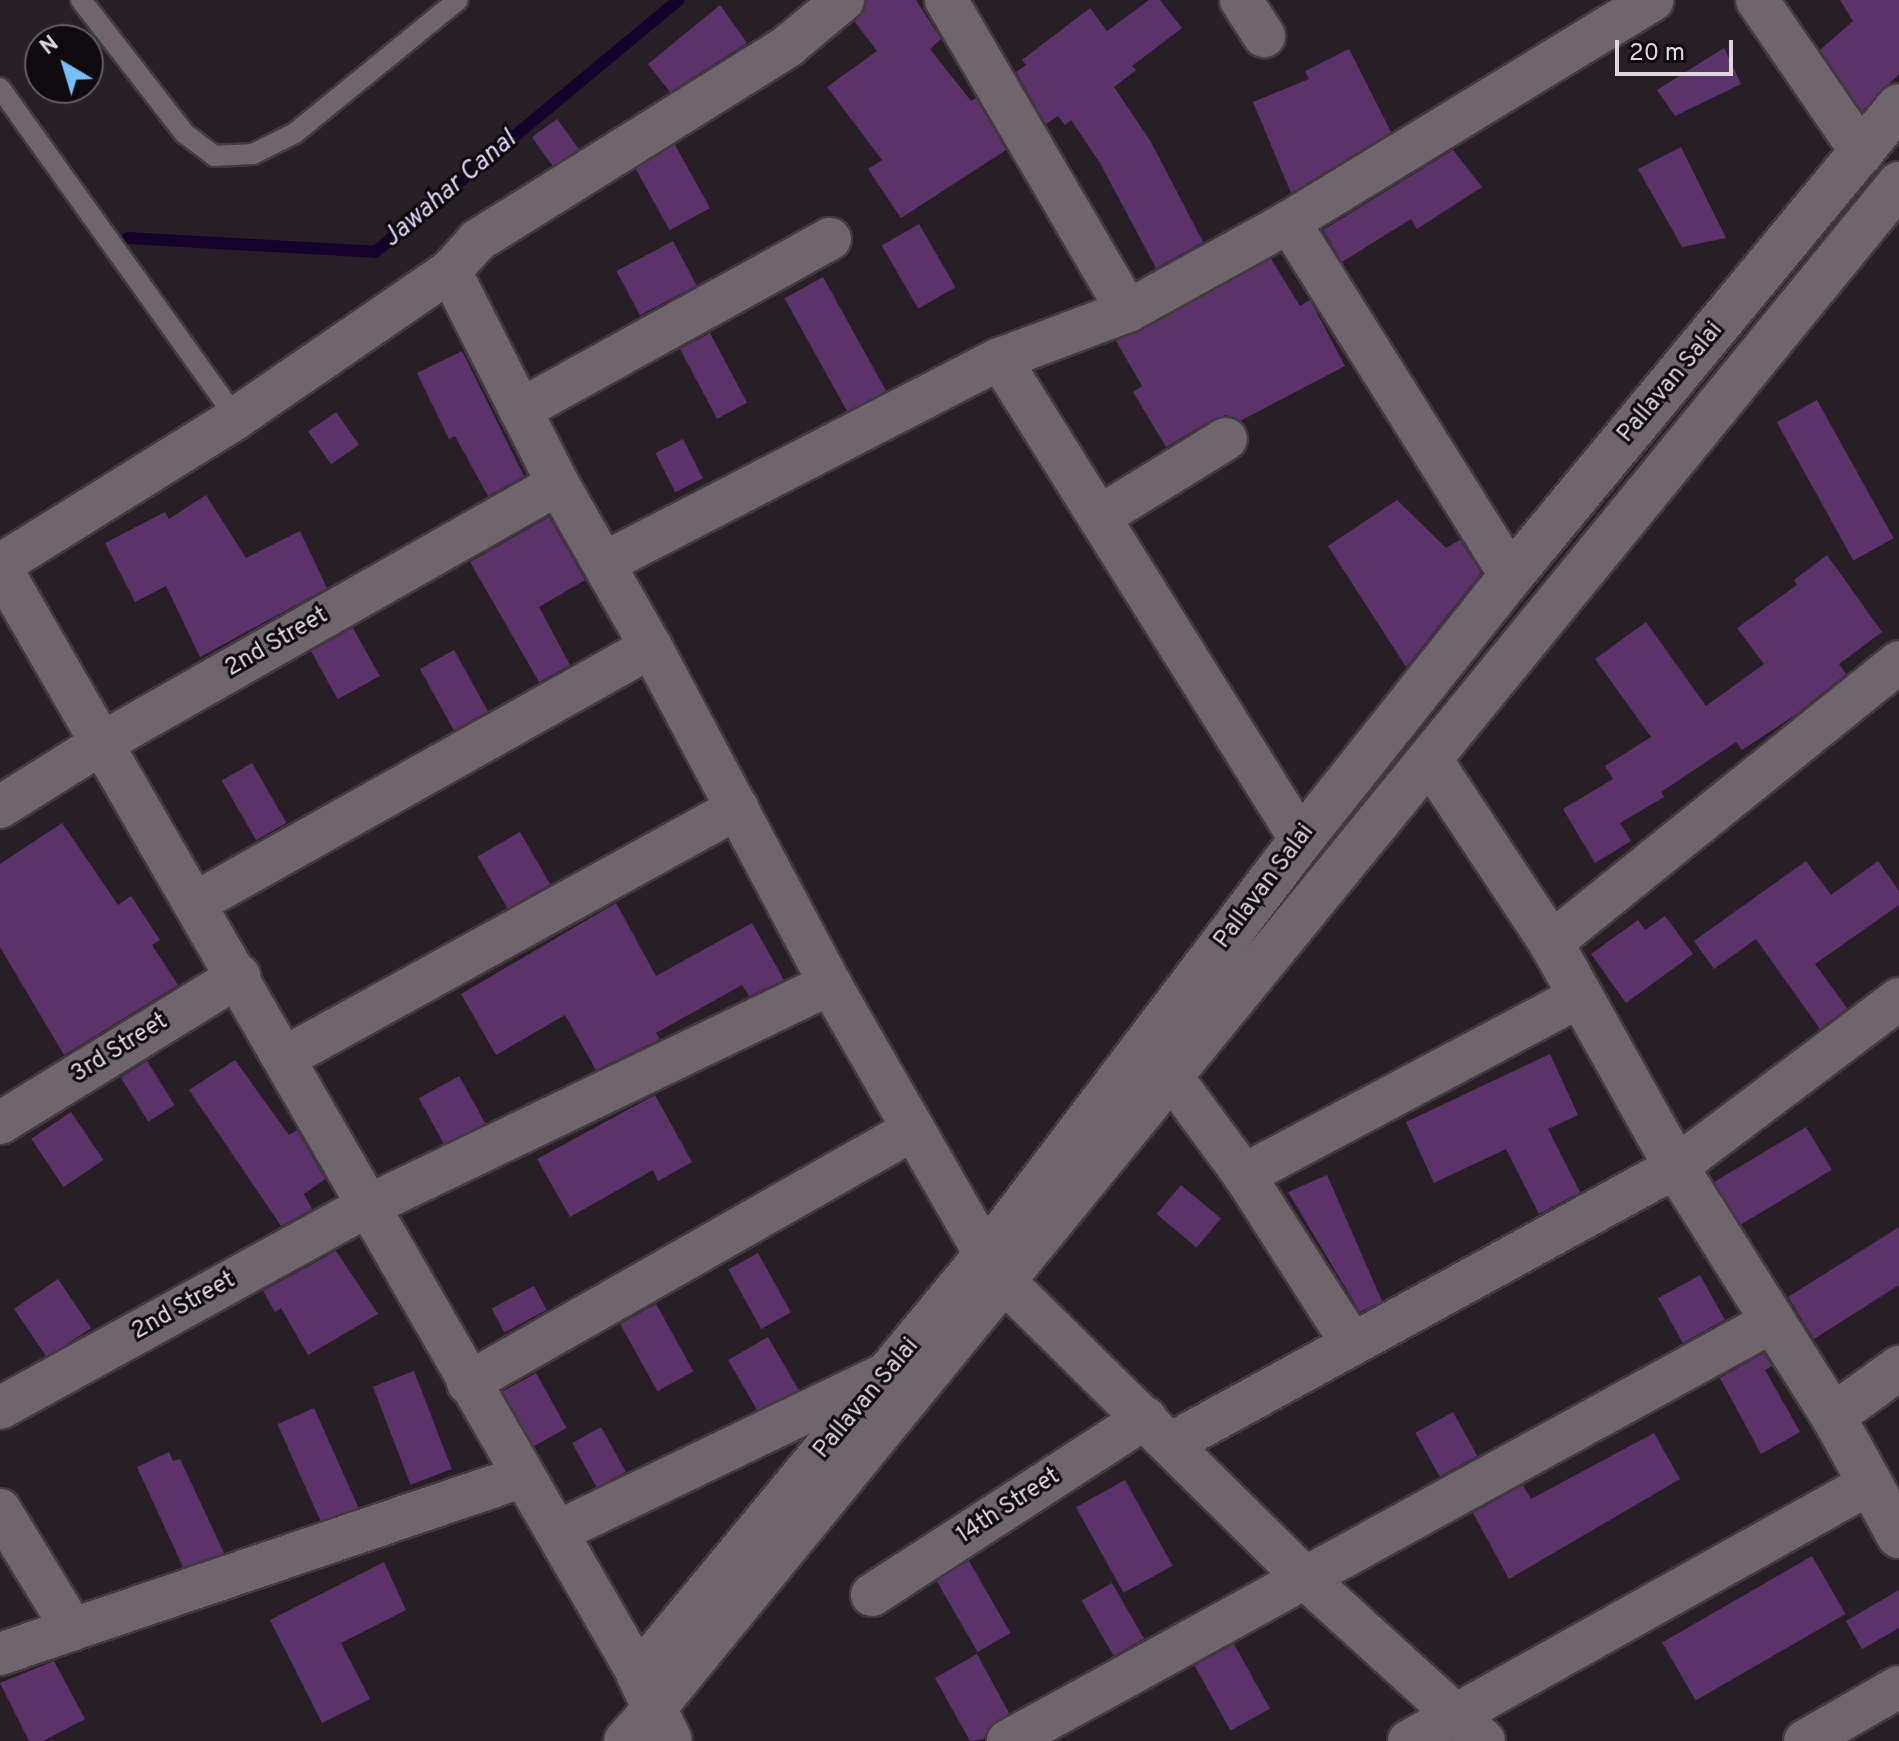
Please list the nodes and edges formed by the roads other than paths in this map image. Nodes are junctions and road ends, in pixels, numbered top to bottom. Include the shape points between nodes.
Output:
1 (81, 0) edge
2 (458, 0) edge
3 (843, 0) edge
4 (946, 0) edge
5 (1241, 0) edge
6 (1652, 0) edge
7 (1757, 0) edge
8 (1264, 36) dead end
9 (0, 88) edge
10 (1899, 106) edge
11 (1862, 153) junction
12 (1899, 184) edge
13 (1289, 222) junction
14 (830, 239) dead end
15 (450, 271) junction
16 (1128, 311) junction
17 (1000, 359) junction
18 (520, 410) junction
19 (236, 418) junction
20 (1226, 439) dead end
21 (558, 484) junction
22 (1099, 517) junction
23 (604, 563) junction
24 (0, 566) edge
25 (1511, 576) junction
26 (651, 647) junction
27 (1899, 662) edge
28 (102, 743) junction
29 (1430, 760) junction
30 (0, 807) edge
31 (738, 808) junction
32 (1301, 840) junction
33 (195, 903) junction
34 (1551, 943) junction
35 (239, 976) junction
36 (830, 984) junction
37 (1581, 996) junction
38 (1899, 999) edge
39 (284, 1058) junction
40 (1171, 1076) junction
41 (0, 1123) edge
42 (914, 1129) junction
43 (1676, 1167) junction
44 (1244, 1175) junction
45 (368, 1206) junction
46 (995, 1268) junction
47 (1771, 1322) junction
48 (1352, 1344) junction
49 (1899, 1368) edge
50 (888, 1373) junction
51 (468, 1383) junction
52 (0, 1408) edge
53 (1833, 1416) junction
54 (1159, 1431) junction
55 (521, 1477) junction
56 (1869, 1484) junction
57 (0, 1510) edge
58 (557, 1532) junction
59 (1899, 1536) edge
60 (1305, 1578) junction
61 (872, 1595) dead end
62 (73, 1630) junction
63 (0, 1654) edge
64 (1899, 1687) edge
65 (654, 1708) edge
66 (1470, 1728) edge
67 (625, 1741) edge
68 (1008, 1741) edge
69 (1409, 1741) edge
70 (1805, 1741) edge

1 - 2 lane via 184,133 214,156 253,154 295,133
3 - 15 street via 788,46 478,240
4 - 16 street
5 - 8 street
6 - 13 street
7 - 11 street
9 - 19 lane
10 - 11 street, Pallavan Salai
11 - 25 street, Pallavan Salai
12 - 29 street
13 - 16 street
13 - 25 street
14 - 18 street
15 - 18 street
15 - 19 street
16 - 17 street
17 - 22 street
17 - 23 street
18 - 21 street
19 - 24 street
20 - 22 street
21 - 23 street
21 - 28 street, 2nd Street
22 - 32 street
23 - 26 street
24 - 28 street
25 - 32 street, Pallavan Salai
26 - 31 street
26 - 33 street
27 - 34 street
28 - 30 street, 2nd Street
28 - 33 street
29 - 34 street
29 - 40 street
31 - 36 street
31 - 39 street
32 - 46 street, Pallavan Salai
33 - 35 street
34 - 37 street
35 - 39 street
35 - 41 street, 3rd Street
36 - 42 street
36 - 45 street, 2nd Street
37 - 43 street
37 - 44 street
38 - 43 street, 14th Street
39 - 45 street
40 - 44 street
40 - 46 street
42 - 46 street
42 - 51 street
43 - 47 street
43 - 48 street, 14th Street
44 - 48 street
45 - 51 street
45 - 52 street, 2nd Street
46 - 50 street, Pallavan Salai
46 - 54 street
46 - 65 street
47 - 53 street
47 - 60 street
48 - 54 street, 14th Street
49 - 53 street
50 - 58 street
50 - 65 street, Pallavan Salai
51 - 55 street
53 - 56 street
54 - 60 street
54 - 61 street, 14th Street
55 - 58 street
55 - 62 street
56 - 59 street
56 - 66 street
57 - 62 street
58 - 65 street
60 - 66 street
60 - 68 street
62 - 63 street
64 - 70 street
65 - 67 street
66 - 69 street

